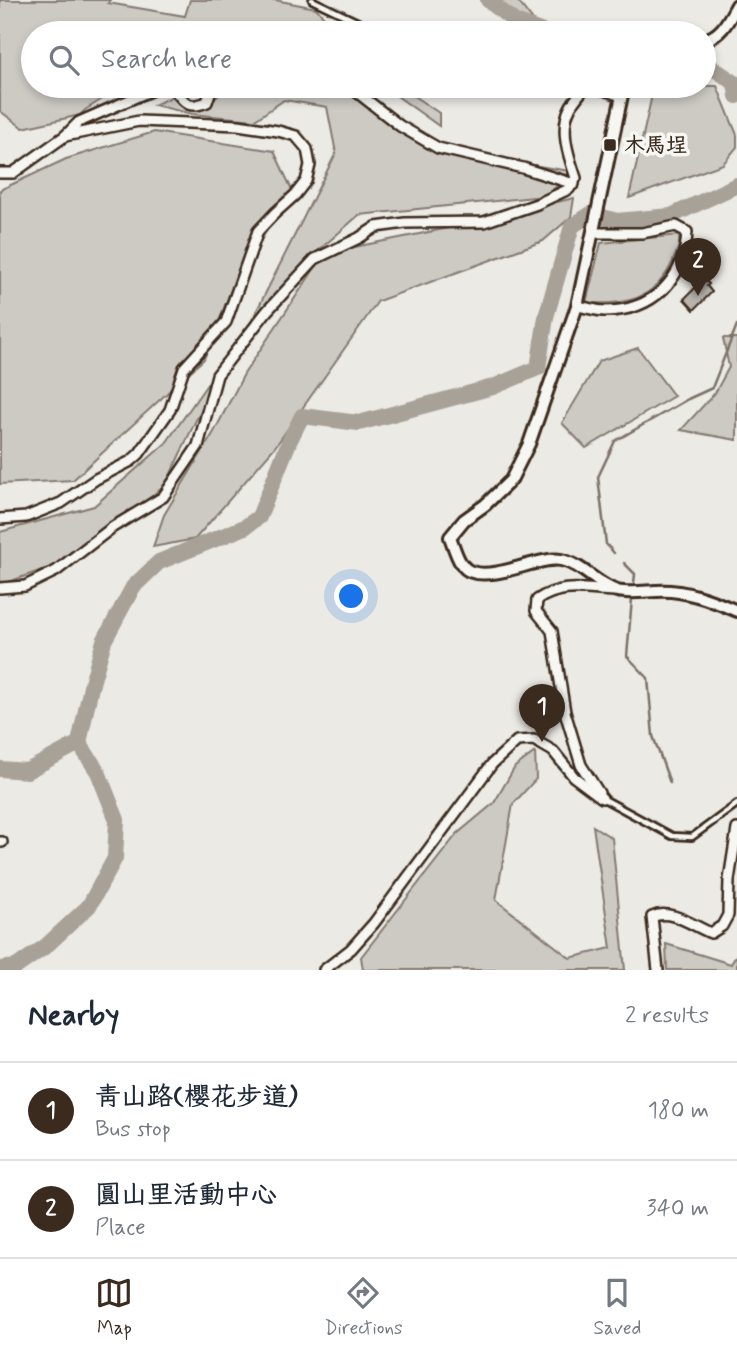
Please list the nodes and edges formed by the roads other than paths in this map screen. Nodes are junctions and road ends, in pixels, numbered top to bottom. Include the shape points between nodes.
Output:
1 (312, 0) edge
2 (737, 5) edge
3 (356, 21) edge
4 (716, 35) edge
5 (134, 98) edge
6 (182, 98) edge
7 (208, 98) edge
8 (364, 98) edge
9 (576, 98) edge
10 (621, 98) edge
11 (65, 136) junction
12 (0, 173) edge
13 (574, 184) junction
14 (594, 231) junction
15 (577, 306) junction
16 (0, 519) edge
17 (0, 588) edge
18 (619, 591) junction
19 (737, 611) edge
20 (601, 798) junction
21 (737, 804) edge
22 (737, 829) edge
23 (324, 970) edge
24 (658, 970) edge

1 - 3 lane
2 - 4 street
5 - 11 street via 79,122
6 - 7 street via 196,106
8 - 13 street via 400,127 438,148
9 - 13 street via 566,115 566,148
10 - 14 street
11 - 12 street via 13,173
11 - 16 street via 139,121 238,125 296,136 307,149 310,165 306,181 295,195 258,231 226,322 184,368 170,410 139,453 61,503 26,517
13 - 17 street via 537,204 484,222 376,227 315,259 217,375 198,446 163,498 113,527 57,571 25,586
14 - 15 street
14 - 15 street via 642,233 676,226 687,232 686,250 670,283 654,298 635,307 604,311
15 - 18 street via 511,481 450,537 464,568 473,573 561,560
18 - 19 street via 671,591
18 - 20 street via 560,589 537,600 536,611 552,631 565,712 581,765
20 - 21 lane via 672,836 692,837
20 - 23 street via 574,778 553,751 534,740 517,741 492,764 374,923
22 - 24 street via 728,915 722,926 710,933 675,916 661,913 652,917

